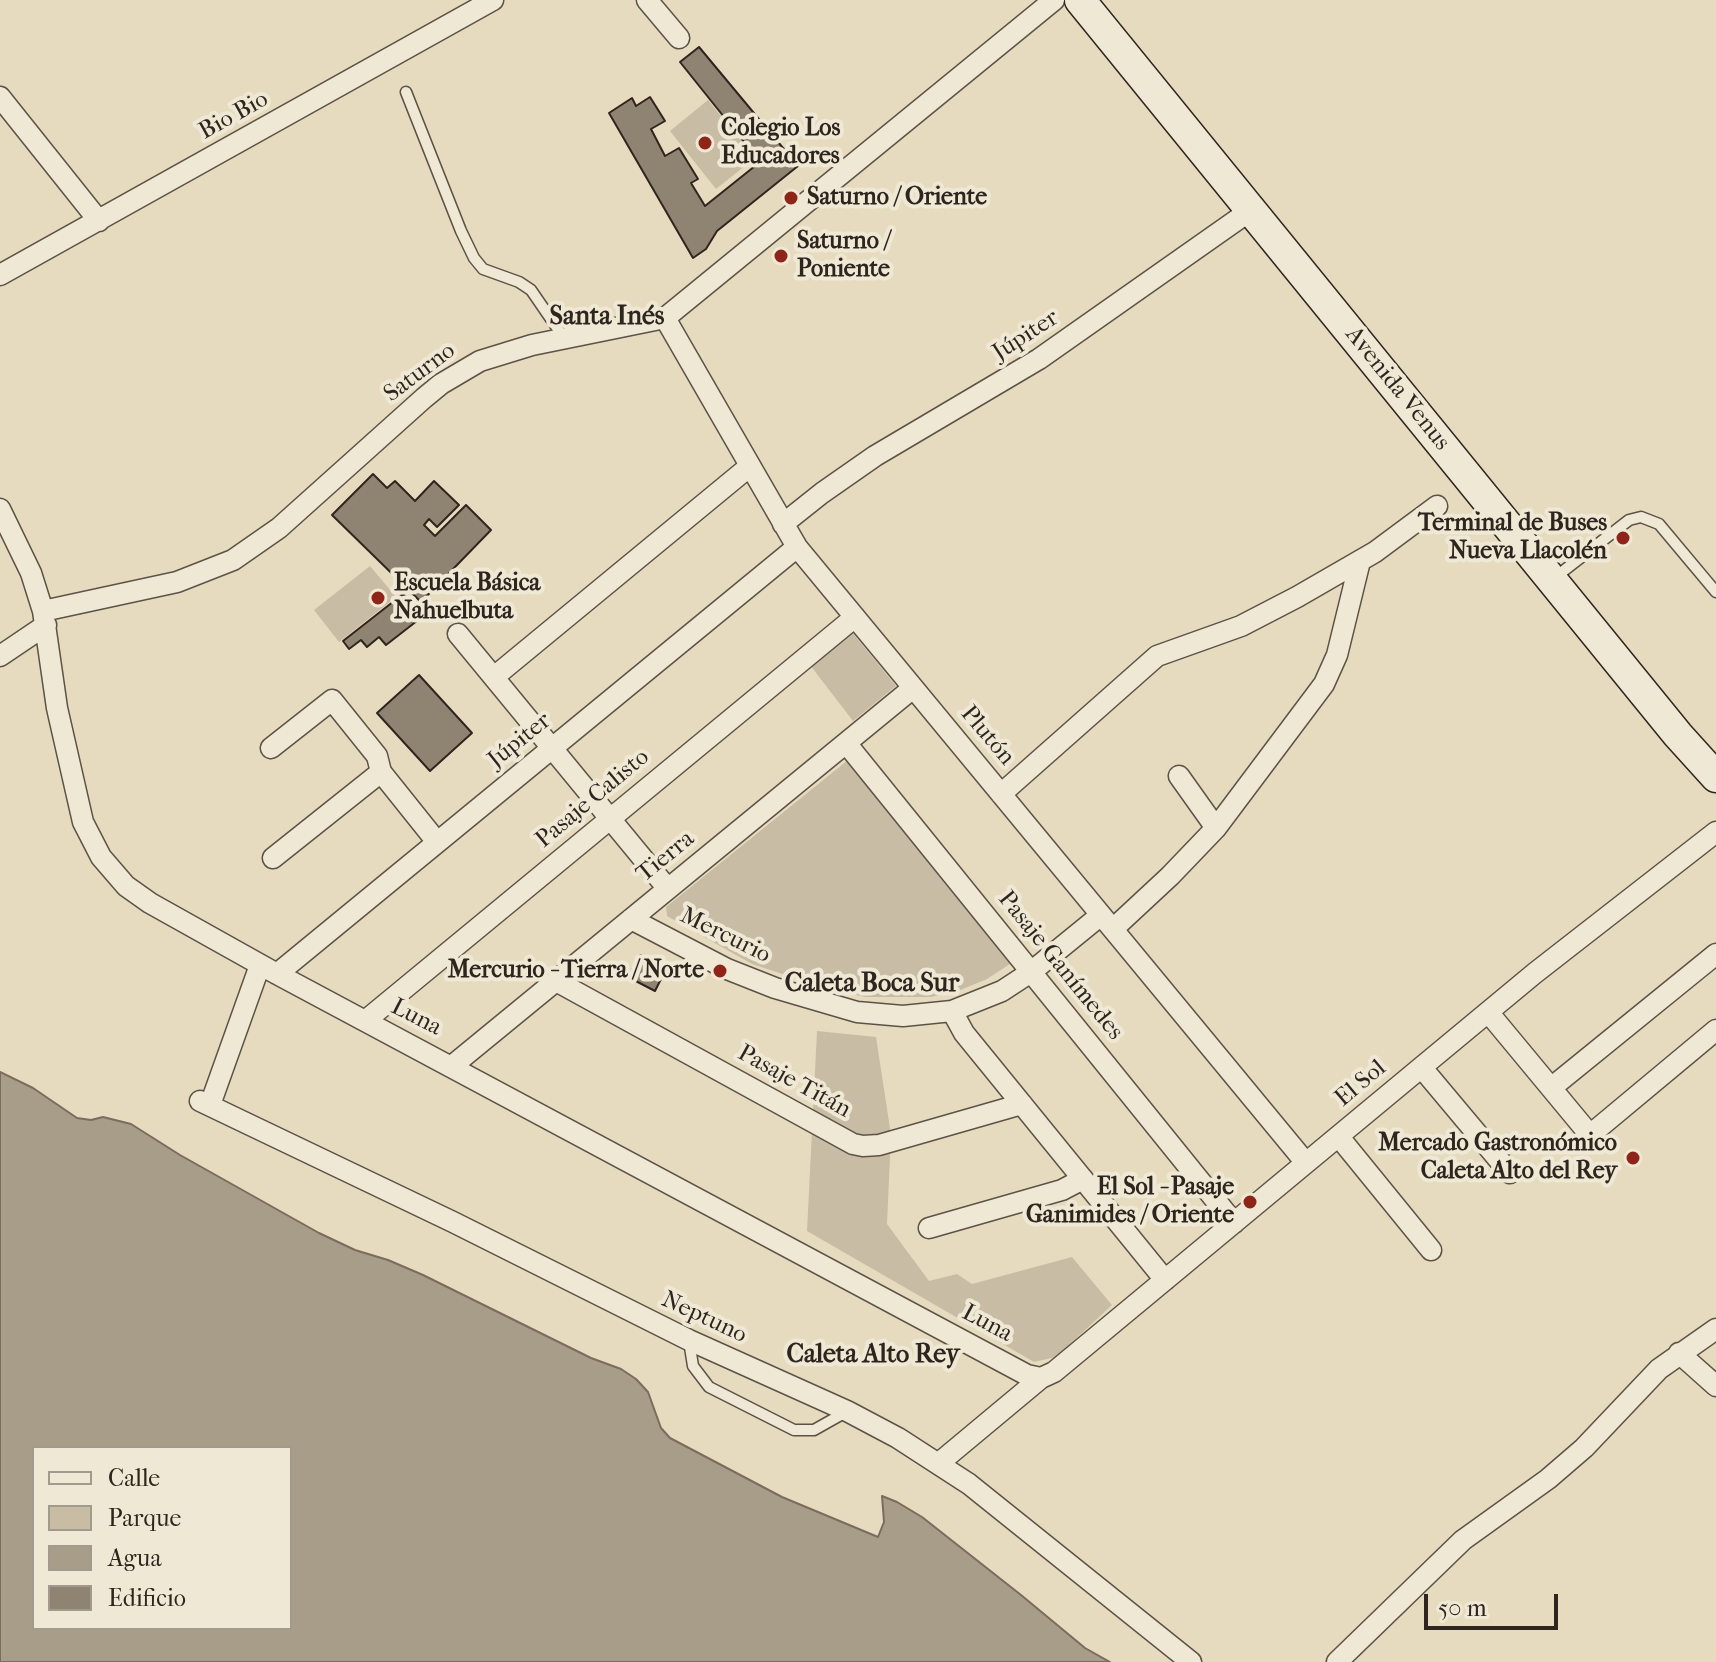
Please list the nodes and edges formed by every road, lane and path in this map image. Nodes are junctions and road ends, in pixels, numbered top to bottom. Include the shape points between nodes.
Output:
1 (493, 0) edge
2 (647, 0) edge
3 (1054, 0) edge
4 (1080, 0) edge
5 (1097, 0) edge
6 (679, 38) dead end
7 (406, 92) dead end
8 (0, 97) edge
9 (1251, 210) junction
10 (99, 221) junction
11 (0, 275) edge
12 (665, 318) junction
13 (564, 338) junction
14 (750, 466) junction
15 (1437, 506) dead end
16 (0, 509) edge
17 (783, 524) junction
18 (797, 547) junction
19 (1360, 561) junction
20 (1557, 576) junction
21 (1716, 592) edge
22 (855, 617) junction
23 (45, 618) junction
24 (458, 634) dead end
25 (0, 656) edge
26 (494, 677) junction
27 (913, 688) junction
28 (846, 743) junction
29 (271, 748) dead end
30 (552, 748) junction
31 (1716, 760) edge
32 (381, 772) junction
33 (1179, 776) dead end
34 (1716, 777) edge
35 (1001, 794) junction
36 (610, 819) junction
37 (1216, 828) junction
38 (1716, 832) edge
39 (437, 842) junction
40 (273, 858) dead end
41 (668, 889) junction
42 (631, 919) junction
43 (1107, 922) junction
44 (1716, 954) edge
45 (268, 970) junction
46 (1031, 972) junction
47 (556, 981) junction
48 (952, 1011) junction
49 (1488, 1012) junction
50 (365, 1021) junction
51 (1716, 1030) edge
52 (452, 1066) junction
53 (1422, 1068) junction
54 (1551, 1088) junction
55 (1022, 1104) junction
56 (1339, 1137) junction
57 (1306, 1163) junction
58 (1510, 1173) dead end
59 (1083, 1179) junction
60 (1234, 1223) junction
61 (929, 1228) dead end
62 (1431, 1250) dead end
63 (1165, 1280) junction
64 (1716, 1329) edge
65 (689, 1340) junction
66 (1679, 1353) junction
67 (1041, 1378) junction
68 (1716, 1386) edge
69 (847, 1411) junction
70 (939, 1463) junction
71 (1191, 1662) edge
72 (1337, 1662) edge

1 - 10 street, Bio Bio
2 - 6 street
3 - 12 street, Saturno
4 - 9 street, Avenida Venus
5 - 20 street, Avenida Venus via 1276,215
7 - 13 lane via 474,258 483,269 531,290
8 - 10 street
9 - 17 street, Júpiter via 1050,352 875,456
9 - 20 street, Avenida Venus
10 - 11 street, Bio Bio
12 - 13 street, Saturno
12 - 14 street, Plutón
13 - 23 street, Saturno via 497,354 460,371 272,534 233,560 177,582
14 - 17 street, Plutón
14 - 26 street
15 - 19 street
16 - 23 street, Luna via 31,573
17 - 18 street, Plutón
18 - 22 street, Plutón
18 - 30 street, Júpiter
19 - 35 street via 1241,626 1157,656
19 - 37 street, Mercurio via 1330,673
20 - 21 lane via 1629,520 1647,518 1666,532
20 - 31 street, Avenida Venus
20 - 34 street, Avenida Venus
22 - 27 street, Plutón
22 - 36 street, Pasaje Calisto
23 - 25 street, Saturno
23 - 45 street, Luna via 75,795 94,846 137,895
24 - 26 street
26 - 30 street
27 - 28 street, Tierra
27 - 35 street, Plutón
28 - 41 street, Tierra
28 - 46 street, Pasaje Ganímedes
29 - 32 street via 332,700 379,760
30 - 36 street
30 - 39 street, Júpiter
32 - 39 street
32 - 40 street
33 - 37 street
35 - 43 street, Plutón
36 - 41 street
36 - 50 street, Pasaje Calisto
37 - 43 street, Mercurio via 1170,876
38 - 49 street, El Sol
39 - 45 street, Júpiter
41 - 42 street, Tierra
42 - 47 street, Tierra
42 - 48 street, Mercurio via 727,969 805,998 880,1015
43 - 46 street, Mercurio
43 - 57 street, Plutón
44 - 54 street
45 - 50 street, Luna
45 - 65 street, Neptuno via 205,1103
46 - 48 street, Mercurio via 986,999
46 - 60 street, Pasaje Ganímedes
47 - 52 street, Tierra
47 - 55 street, Pasaje Titán via 853,1144 879,1145
48 - 55 street
49 - 53 street, El Sol
49 - 54 street
50 - 52 street, Luna
51 - 54 street via 1590,1135
52 - 67 street, Luna
53 - 56 street, El Sol
53 - 58 street
55 - 59 street
56 - 57 street, El Sol
56 - 62 street
57 - 60 street, El Sol
59 - 61 street via 1062,1190
59 - 63 street
60 - 63 street, El Sol
63 - 67 street, El Sol
64 - 66 street
65 - 69 street, Neptuno
65 - 69 lane via 693,1366 709,1387 794,1430 814,1430
66 - 68 street
66 - 72 street via 1568,1462 1463,1540
67 - 70 street, El Sol
69 - 70 street, Neptuno
70 - 71 street, Neptuno

